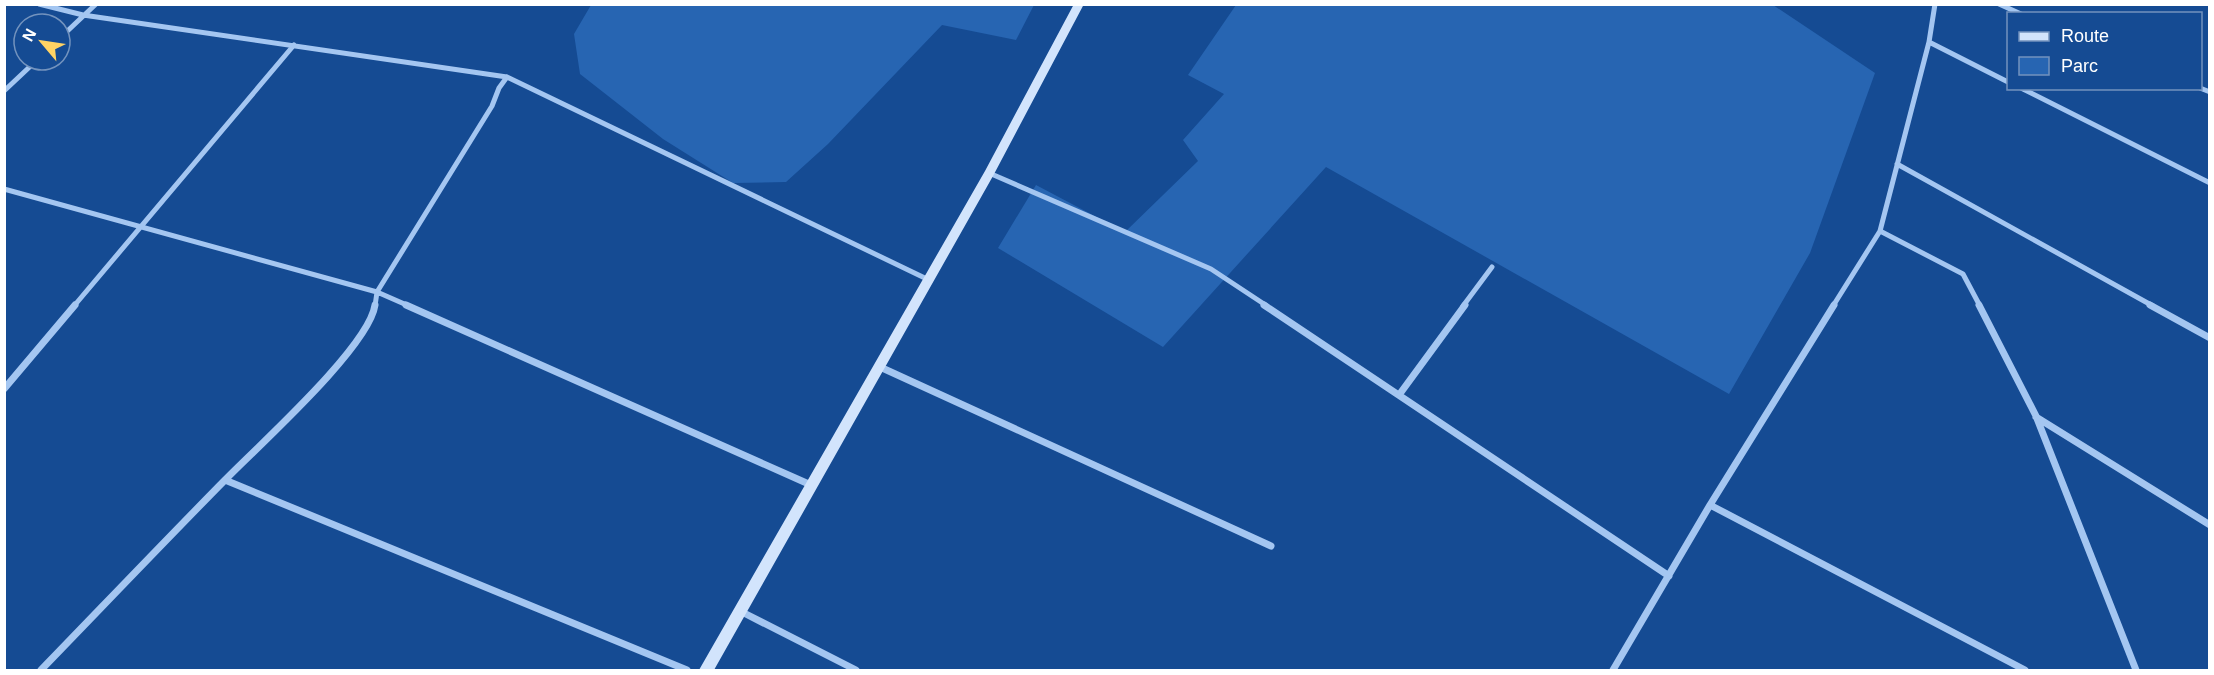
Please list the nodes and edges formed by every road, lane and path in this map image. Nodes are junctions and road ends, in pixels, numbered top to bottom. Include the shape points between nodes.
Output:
1 (39, 4) edge
2 (96, 4) edge
3 (1079, 4) edge
4 (1935, 4) edge
5 (1999, 4) edge
6 (2017, 12) edge
7 (83, 15) junction
8 (72, 26) edge
9 (1929, 42) junction
10 (294, 45) junction
11 (24, 72) edge
12 (507, 77) junction
13 (2007, 81) edge
14 (2025, 90) edge
15 (4, 91) edge
16 (1898, 164) junction
17 (989, 173) junction
18 (2210, 183) edge
19 (4, 189) edge
20 (141, 227) junction
21 (1880, 231) junction
22 (1492, 267) dead end
23 (929, 280) junction
24 (377, 292) junction
25 (2210, 338) edge
26 (880, 367) junction
27 (4, 389) edge
28 (1399, 395) junction
29 (2036, 416) junction
30 (225, 480) junction
31 (812, 485) junction
32 (1710, 505) junction
33 (2210, 525) edge
34 (1271, 546) dead end
35 (1669, 576) junction
36 (740, 611) junction
37 (41, 670) edge
38 (687, 670) edge
39 (706, 670) edge
40 (856, 670) edge
41 (1613, 670) edge
42 (2025, 670) edge
43 (2136, 670) edge

1 - 7 street
2 - 7 street
3 - 17 main road
4 - 9 street
5 - 6 street
7 - 8 street
7 - 10 street
9 - 13 street
9 - 16 street
10 - 12 street
10 - 20 street
11 - 15 street
12 - 23 street
12 - 24 street
14 - 18 street
16 - 21 street
16 - 25 street
17 - 23 main road
17 - 28 street via 1211,269
19 - 20 street
20 - 24 street
20 - 27 street
21 - 29 street via 1963,274
21 - 32 street
22 - 28 street
23 - 26 main road
24 - 30 street via 374,312 361,335 317,388
24 - 31 street
26 - 31 main road
26 - 34 street
28 - 35 street
29 - 33 street
29 - 43 street
30 - 37 street
30 - 38 street
31 - 36 main road
32 - 35 street
32 - 42 street
35 - 41 street
36 - 39 main road
36 - 40 street

